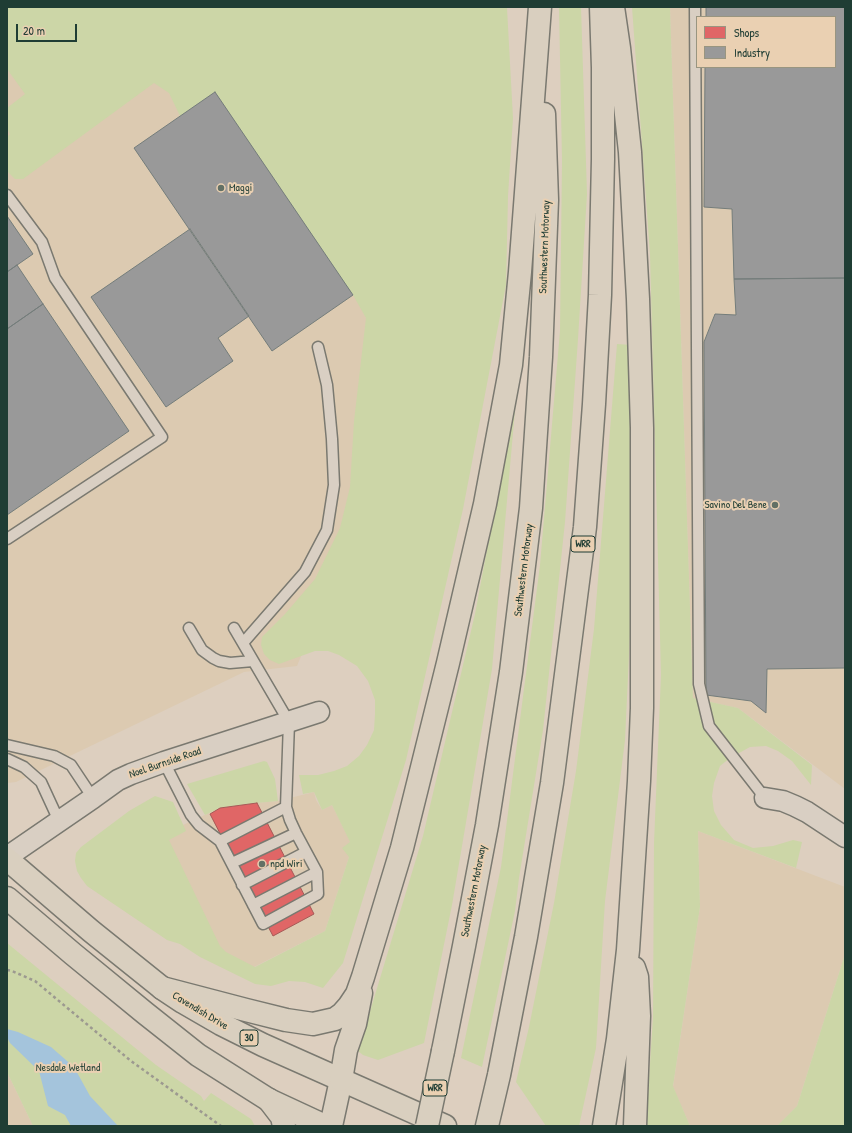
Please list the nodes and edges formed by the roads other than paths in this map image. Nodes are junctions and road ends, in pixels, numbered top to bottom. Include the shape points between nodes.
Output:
1 (541, 7) edge
2 (600, 7) edge
3 (613, 7) edge
4 (695, 7) edge
5 (7, 195) edge
6 (318, 347) dead end
7 (7, 539) edge
8 (189, 628) dead end
9 (234, 628) dead end
10 (243, 643) junction
11 (253, 661) junction
12 (319, 712) dead end
13 (289, 722) junction
14 (7, 745) edge
15 (7, 759) edge
16 (164, 762) junction
17 (93, 798) junction
18 (765, 798) joint
19 (286, 807) junction
20 (59, 820) junction
21 (296, 833) junction
22 (845, 837) edge
23 (220, 841) junction
24 (306, 852) junction
25 (7, 858) edge
26 (232, 863) junction
27 (317, 872) junction
28 (242, 884) junction
29 (7, 898) edge
30 (253, 905) junction
31 (628, 950) junction
32 (363, 977) junction
33 (162, 988) junction
34 (341, 1080) junction
35 (269, 1100) junction
36 (284, 1126) edge
37 (325, 1126) edge
38 (330, 1126) edge
39 (426, 1126) edge
40 (445, 1126) edge
41 (487, 1126) edge
42 (604, 1126) edge
43 (635, 1126) edge

1 - 32 main road via 520,272 509,373 485,504 402,848
1 - 39 main road, Southwestern Motorway / WRR, bridge via 546,200 541,357 531,508 511,672 487,825
2 - 41 main road, WRR via 603,68 600,295 586,527 552,782 526,937
3 - 31 main road via 630,152 642,428 641,715
4 - 18 lane via 700,684 709,726
5 - 7 lane via 42,242 55,278 162,437
6 - 10 lane via 327,385 332,439 334,486 327,530 305,572
8 - 11 lane via 202,650 213,658 230,663
9 - 10 lane
10 - 11 lane
11 - 13 lane
12 - 13 street, Noel Burnside Road
13 - 16 street, Noel Burnside Road
13 - 19 lane
14 - 17 lane via 54,756 71,765
15 - 20 lane via 24,767 41,782
16 - 17 street, Noel Burnside Road via 118,780
16 - 23 lane via 191,815 199,825
17 - 20 street, Noel Burnside Road
18 - 22 street via 795,806
19 - 21 lane
19 - 23 lane
20 - 25 street, Noel Burnside Road
21 - 24 lane
21 - 26 lane
23 - 26 lane
24 - 27 lane
24 - 28 lane
25 - 33 main road, Cavendish Drive / 30
26 - 28 lane
27 - 30 lane
27 - 30 lane via 318,894 263,924
28 - 30 lane
29 - 35 main road via 198,1055
31 - 42 main road via 618,1039
31 - 43 main road via 637,978 639,1016
32 - 33 main road via 356,994 342,1014 335,1019 313,1024 259,1014
32 - 34 main road
33 - 34 main road, Cavendish Drive / 30 via 221,1024
34 - 38 main road
34 - 40 main road, Cavendish Drive
35 - 36 main road via 282,1117
35 - 37 main road

